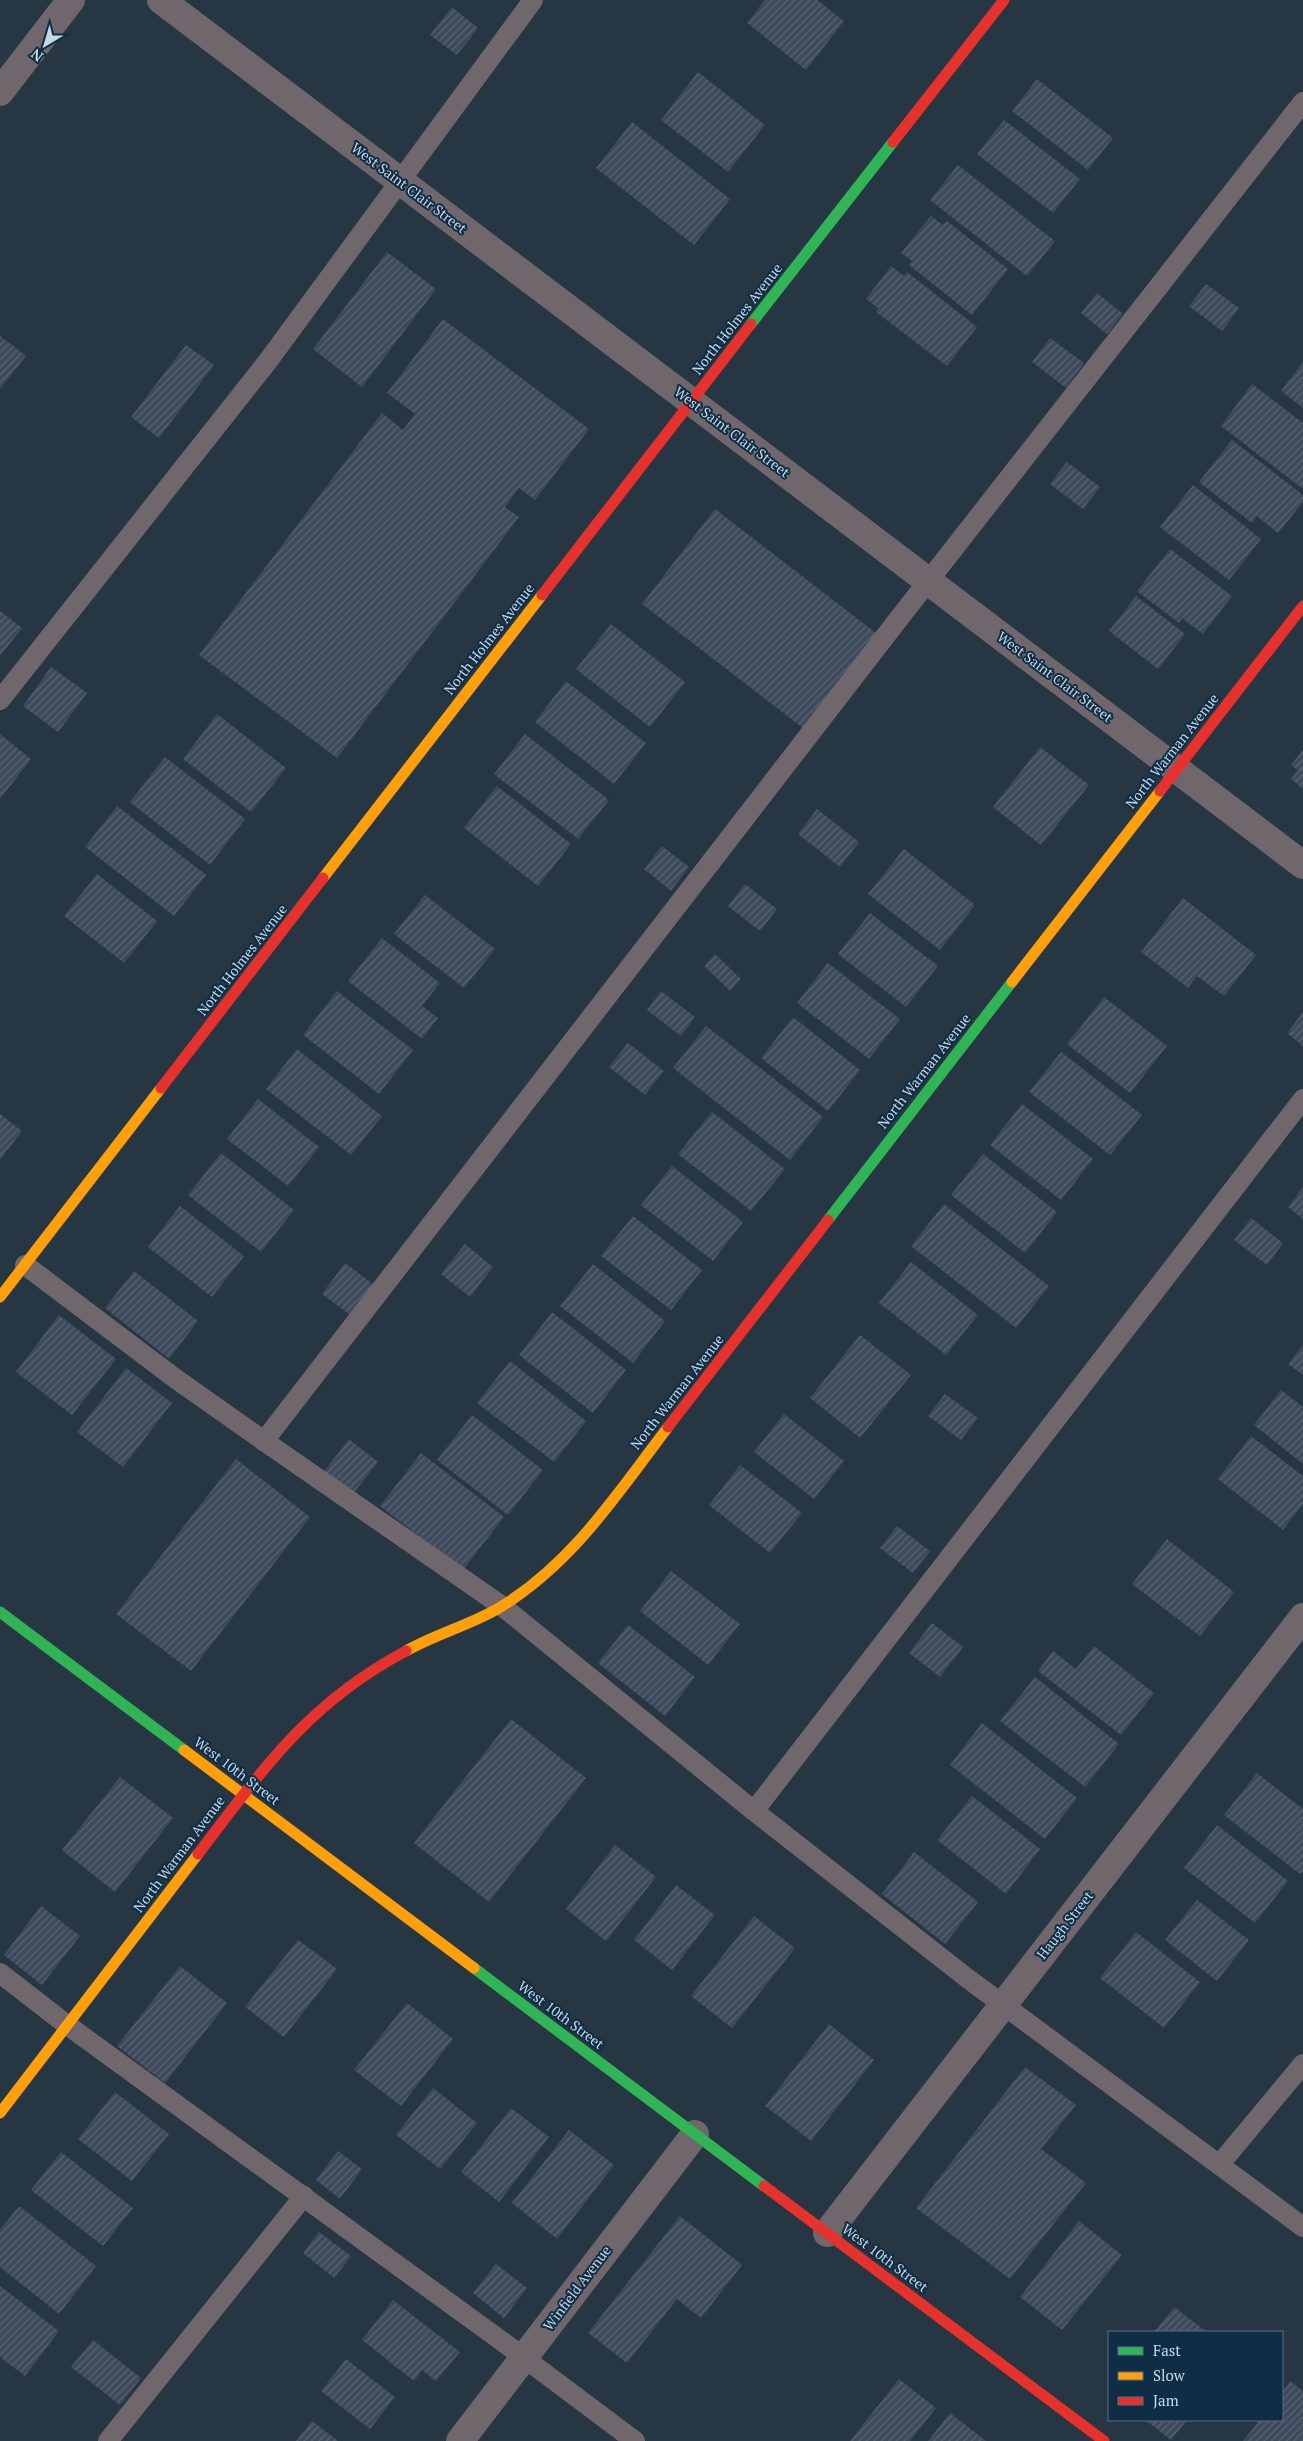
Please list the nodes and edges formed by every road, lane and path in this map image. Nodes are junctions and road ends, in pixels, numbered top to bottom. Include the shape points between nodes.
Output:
1 (71, 0) edge
2 (161, 0) edge
3 (532, 0) edge
4 (1004, 0) edge
5 (0, 92) edge
6 (1303, 102) edge
7 (401, 182) junction
8 (692, 401) junction
9 (928, 581) junction
10 (1303, 606) edge
11 (0, 700) edge
12 (1177, 769) junction
13 (1303, 864) edge
14 (1303, 1100) edge
15 (25, 1265) junction
16 (0, 1297) edge
17 (264, 1441) junction
18 (502, 1606) junction
19 (0, 1612) edge
20 (1303, 1617) edge
21 (243, 1794) junction
22 (754, 1811) junction
23 (0, 1973) edge
24 (1003, 2004) junction
25 (67, 2025) junction
26 (1303, 2064) edge
27 (0, 2113) edge
28 (695, 2134) junction
29 (1219, 2165) junction
30 (304, 2196) junction
31 (1303, 2228) edge
32 (827, 2233) junction
33 (524, 2357) junction
34 (108, 2441) edge
35 (460, 2441) edge
36 (635, 2441) edge
37 (1104, 2441) edge

1 - 5 street
2 - 7 street, West Saint Clair Street
3 - 7 lane
4 - 8 street, North Holmes Avenue
6 - 9 lane
7 - 8 street, West Saint Clair Street
7 - 11 lane via 268,361
8 - 9 street, West Saint Clair Street
8 - 15 street, North Holmes Avenue
9 - 12 street, West Saint Clair Street
9 - 17 lane
10 - 12 street, North Warman Avenue
12 - 13 street, West Saint Clair Street
12 - 18 street, North Warman Avenue via 581,1540 543,1576
14 - 22 lane
15 - 16 street, North Holmes Avenue
15 - 17 lane
17 - 18 lane
18 - 21 street, North Warman Avenue via 418,1644 351,1684 306,1722
18 - 22 lane
19 - 21 street, West 10th Street
20 - 24 street, Haugh Street
21 - 25 street, North Warman Avenue
21 - 28 street, West 10th Street
22 - 24 lane
23 - 25 lane
24 - 29 lane
24 - 32 street, Haugh Street
25 - 27 street, North Warman Avenue
25 - 30 lane
26 - 29 lane
28 - 32 street, West 10th Street
28 - 33 street, Winfield Avenue
29 - 31 lane
30 - 33 lane
30 - 34 lane
32 - 37 street, West 10th Street
33 - 35 street, Winfield Avenue
33 - 36 lane

